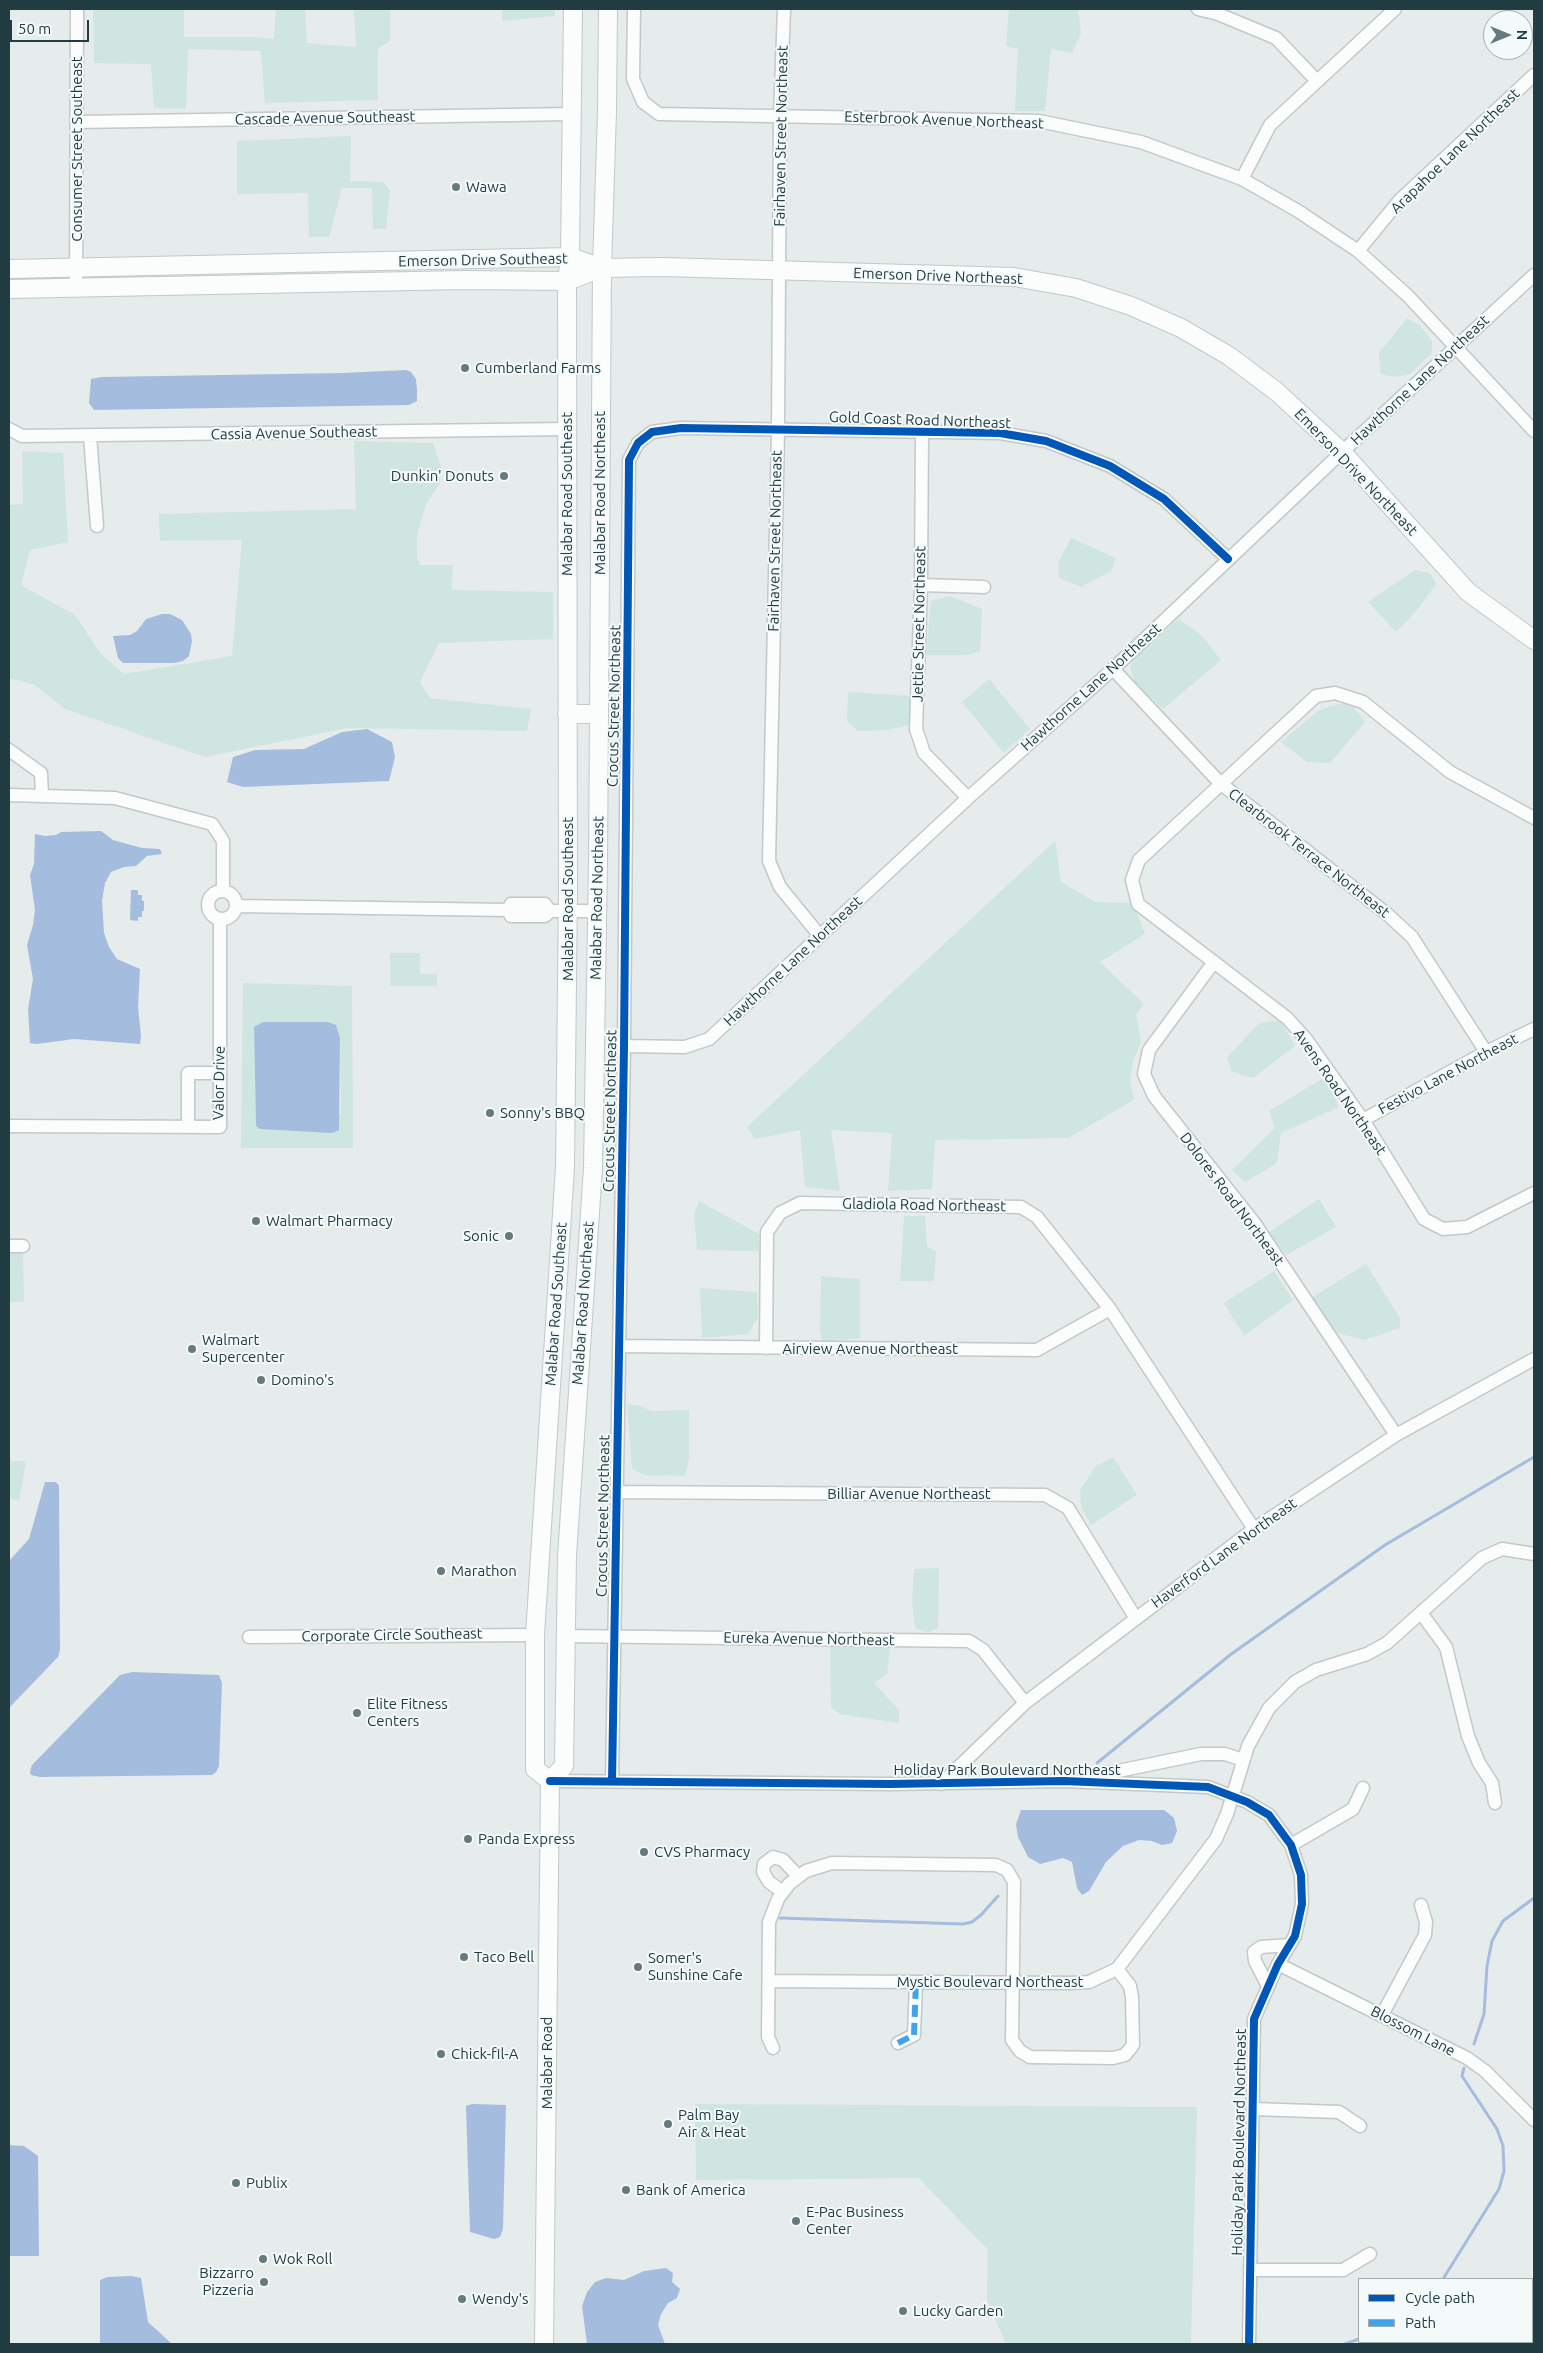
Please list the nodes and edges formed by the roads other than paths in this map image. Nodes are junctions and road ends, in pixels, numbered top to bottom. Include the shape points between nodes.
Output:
1 (77, 9) edge
2 (573, 9) edge
3 (608, 9) edge
4 (634, 9) edge
5 (784, 9) edge
6 (1198, 9) edge
7 (1395, 9) edge
8 (1219, 11) edge
9 (1534, 75) edge
10 (1317, 81) junction
11 (572, 114) junction
12 (780, 117) junction
13 (78, 122) junction
14 (1242, 179) junction
15 (1358, 251) junction
16 (570, 257) junction
17 (602, 268) junction
18 (9, 269) edge
19 (76, 269) junction
20 (778, 271) junction
21 (1534, 275) edge
22 (567, 281) junction
23 (76, 288) junction
24 (9, 289) edge
25 (1456, 347) junction
26 (9, 429) edge
27 (567, 429) junction
28 (778, 430) junction
29 (1534, 431) edge
30 (922, 432) junction
31 (90, 436) junction
32 (638, 443) joint
33 (1342, 452) junction
34 (97, 526) dead end
35 (1228, 560) junction
36 (921, 585) junction
37 (984, 587) dead end
38 (1534, 640) edge
39 (1112, 669) junction
40 (568, 714) junction
41 (599, 714) junction
42 (9, 750) edge
43 (1220, 783) junction
44 (9, 795) edge
45 (42, 796) junction
46 (968, 798) junction
47 (1534, 818) edge
48 (223, 891) junction
49 (236, 906) junction
50 (568, 911) junction
51 (597, 911) junction
52 (220, 919) junction
53 (820, 936) junction
54 (1214, 962) junction
55 (1534, 1029) edge
56 (624, 1046) junction
57 (1486, 1052) junction
58 (220, 1073) junction
59 (1363, 1120) junction
60 (9, 1126) edge
61 (188, 1126) junction
62 (1534, 1193) edge
63 (9, 1246) edge
64 (23, 1246) dead end
65 (1110, 1309) junction
66 (620, 1346) junction
67 (766, 1348) junction
68 (1534, 1359) edge
69 (1396, 1435) junction
70 (618, 1492) junction
71 (542, 1528) junction
72 (1254, 1529) junction
73 (1534, 1554) edge
74 (567, 1570) junction
75 (1421, 1613) junction
76 (1135, 1617) junction
77 (535, 1635) junction
78 (565, 1636) junction
79 (613, 1636) junction
80 (249, 1637) dead end
81 (1024, 1703) junction
82 (1243, 1760) junction
83 (550, 1782) junction
84 (612, 1782) junction
85 (1064, 1782) junction
86 (941, 1784) junction
87 (1363, 1788) dead end
88 (1232, 1795) junction
89 (1495, 1802) dead end
90 (1291, 1845) junction
91 (798, 1876) junction
92 (783, 1892) junction
93 (1421, 1905) dead end
94 (1289, 1945) junction
95 (1278, 1964) junction
96 (1117, 1969) junction
97 (769, 1981) junction
98 (916, 1982) junction
99 (1012, 1983) junction
100 (1268, 1986) junction
101 (1382, 2015) junction
102 (898, 2043) dead end
103 (773, 2048) dead end
104 (1253, 2109) junction
105 (1534, 2120) edge
106 (1360, 2126) dead end
107 (1370, 2254) dead end
108 (1251, 2270) junction
109 (544, 2344) edge
110 (1249, 2344) edge

1 - 13 street, Consumer Street Southeast
2 - 11 main road, Malabar Road Southeast
3 - 17 main road, Malabar Road Northeast
4 - 12 street, Esterbrook Avenue Northeast via 633,79 643,102 659,114
5 - 12 street, Fairhaven Street Northeast
6 - 8 street
7 - 10 street
8 - 10 street via 1276,38
9 - 15 street, Arapahoe Lane Northeast via 1398,200
10 - 14 street via 1270,125
11 - 13 street, Cascade Avenue Southeast
11 - 16 main road, Malabar Road Southeast
12 - 14 street, Esterbrook Avenue Northeast via 1039,120 1141,142
12 - 20 street, Fairhaven Street Northeast
13 - 19 street, Consumer Street Southeast
14 - 15 street, Esterbrook Avenue Northeast via 1298,210
15 - 25 street, Esterbrook Avenue Northeast via 1408,296
16 - 17 main road, Emerson Drive Southeast
16 - 19 main road, Emerson Drive Southeast
16 - 22 main road, Malabar Road Southeast
17 - 20 main road, Emerson Drive Northeast
17 - 22 main road, Emerson Drive Southeast
17 - 41 main road, Malabar Road Northeast
18 - 19 main road, Emerson Drive Southeast
19 - 23 street, Consumer Street Southeast
20 - 28 street, Fairhaven Street Northeast
20 - 33 main road, Emerson Drive Northeast via 1014,277 1076,288 1131,306 1180,328 1229,356 1280,394
21 - 25 street, Hawthorne Lane Northeast
22 - 23 main road, Emerson Drive Southeast via 456,280
22 - 27 main road, Malabar Road Southeast
23 - 24 main road, Emerson Drive Southeast
25 - 29 street, Esterbrook Avenue Northeast
25 - 33 street, Hawthorne Lane Northeast
26 - 31 street, Cassia Avenue Southeast via 22,436
27 - 31 street, Cassia Avenue Southeast
27 - 40 main road, Malabar Road Southeast
28 - 30 street, Gold Coast Road Northeast
28 - 32 street, Gold Coast Road Northeast via 666,429 652,432
28 - 53 street, Fairhaven Street Northeast via 769,861 780,887
30 - 35 street, Gold Coast Road Northeast via 1004,433 1046,441 1110,466 1164,499
30 - 36 street, Jettie Street Northeast
31 - 34 street
32 - 56 street, Crocus Street Northeast via 630,460
33 - 35 street, Hawthorne Lane Northeast
33 - 38 main road, Emerson Drive Northeast via 1468,592
35 - 39 street, Hawthorne Lane Northeast
36 - 37 street
36 - 46 street, Jettie Street Northeast via 916,729 924,753
39 - 43 street, Clearbrook Terrace Northeast
39 - 46 street, Hawthorne Lane Northeast
40 - 41 main road
40 - 50 main road, Malabar Road Southeast
41 - 51 main road, Malabar Road Northeast
42 - 45 street via 41,773
43 - 47 street via 1316,696 1335,693 1362,702 1450,772
43 - 54 street, Avens Road Northeast via 1139,860 1132,880 1138,904
43 - 57 street, Clearbrook Terrace Northeast via 1412,937
44 - 45 street
45 - 48 street via 115,798 212,824 223,841
46 - 53 street, Hawthorne Lane Northeast
48 - 49 street via 234,896
48 - 52 street, Valor Drive via 213,894 208,902 209,911
49 - 50 street via 508,910 511,916 545,916 550,910
49 - 52 street via 229,918
50 - 51 street
50 - 71 main road, Malabar Road Southeast via 565,1167
51 - 74 main road, Malabar Road Northeast via 593,1168
52 - 58 street, Valor Drive
53 - 56 street, Hawthorne Lane Northeast via 709,1040 685,1048
54 - 59 street, Avens Road Northeast via 1293,1025
54 - 69 street, Dolores Road Northeast via 1149,1050 1144,1074 1154,1096 1254,1223
55 - 57 street, Festivo Lane Northeast
56 - 66 street, Crocus Street Northeast
57 - 59 street, Festivo Lane Northeast
58 - 61 street via 188,1073
58 - 61 street, Valor Drive via 220,1127
59 - 62 street, Avens Road Northeast via 1424,1219 1443,1229 1467,1227
60 - 61 street, Valor Drive
63 - 64 street
65 - 67 street, Airview Avenue Northeast via 1037,1350
65 - 67 street, Gladiola Road Northeast via 1037,1217 1021,1207 800,1203 780,1213 767,1232
65 - 72 street, Gladiola Road Northeast
66 - 67 street, Airview Avenue Northeast
66 - 70 street, Crocus Street Northeast
68 - 69 street, Haverford Lane Northeast
69 - 72 street, Haverford Lane Northeast
70 - 76 street, Billiar Avenue Northeast via 1044,1495 1068,1508
70 - 79 street, Crocus Street Northeast
71 - 74 main road
71 - 77 main road, Malabar Road Southeast
72 - 76 street, Haverford Lane Northeast
73 - 75 street via 1502,1549 1482,1558
74 - 78 main road, Malabar Road Northeast
75 - 82 street via 1387,1643 1367,1654 1316,1670 1295,1682 1269,1708
75 - 89 street via 1446,1647 1468,1736 1492,1783
76 - 81 street, Haverford Lane Northeast
77 - 80 street, Corporate Circle Southeast
77 - 83 main road, Malabar Road Southeast via 535,1768
78 - 79 street, Eureka Avenue Northeast
78 - 83 main road, Malabar Road Northeast via 564,1766
79 - 81 street, Eureka Avenue Northeast via 969,1641 983,1650
79 - 84 street, Crocus Street Northeast
81 - 86 street, Haverford Lane Northeast
82 - 85 street, Holiday Park Boulevard Northeast via 1225,1754 1201,1754
82 - 88 street
83 - 84 street, Holiday Park Boulevard Northeast
83 - 109 main road, Malabar Road
84 - 86 street, Holiday Park Boulevard Northeast
85 - 86 street, Holiday Park Boulevard Northeast
85 - 88 street, Holiday Park Boulevard Northeast via 1208,1787
87 - 90 street via 1353,1809
88 - 90 street, Holiday Park Boulevard Northeast via 1269,1814
88 - 96 street, Mystic Boulevard Northeast via 1216,1839
90 - 94 street, Holiday Park Boulevard Northeast via 1301,1875 1302,1904 1295,1936
91 - 92 street
91 - 92 street via 783,1860 773,1857 764,1864 763,1872 769,1882
91 - 99 street via 832,1863 987,1864 1007,1870 1014,1882
92 - 97 street via 769,1922
93 - 101 street via 1426,1922 1425,1935
94 - 95 street, Holiday Park Boulevard Northeast
94 - 100 street via 1262,1947 1254,1952 1255,1961
95 - 100 street, Holiday Park Boulevard Northeast
95 - 101 street, Blossom Lane
96 - 99 street, Mystic Boulevard Northeast via 1089,1982
96 - 99 street via 1130,1986 1133,2045 1125,2055 1113,2058 1030,2056 1020,2051 1012,2040
97 - 98 street, Mystic Boulevard Northeast
97 - 103 street via 768,2037
98 - 99 street, Mystic Boulevard Northeast
98 - 102 street via 914,2035
100 - 104 street, Holiday Park Boulevard Northeast via 1254,2019
101 - 105 street, Blossom Lane via 1467,2058 1485,2071
104 - 106 street via 1339,2112
104 - 108 street, Holiday Park Boulevard Northeast
107 - 108 street via 1343,2270
108 - 110 street, Holiday Park Boulevard Northeast

